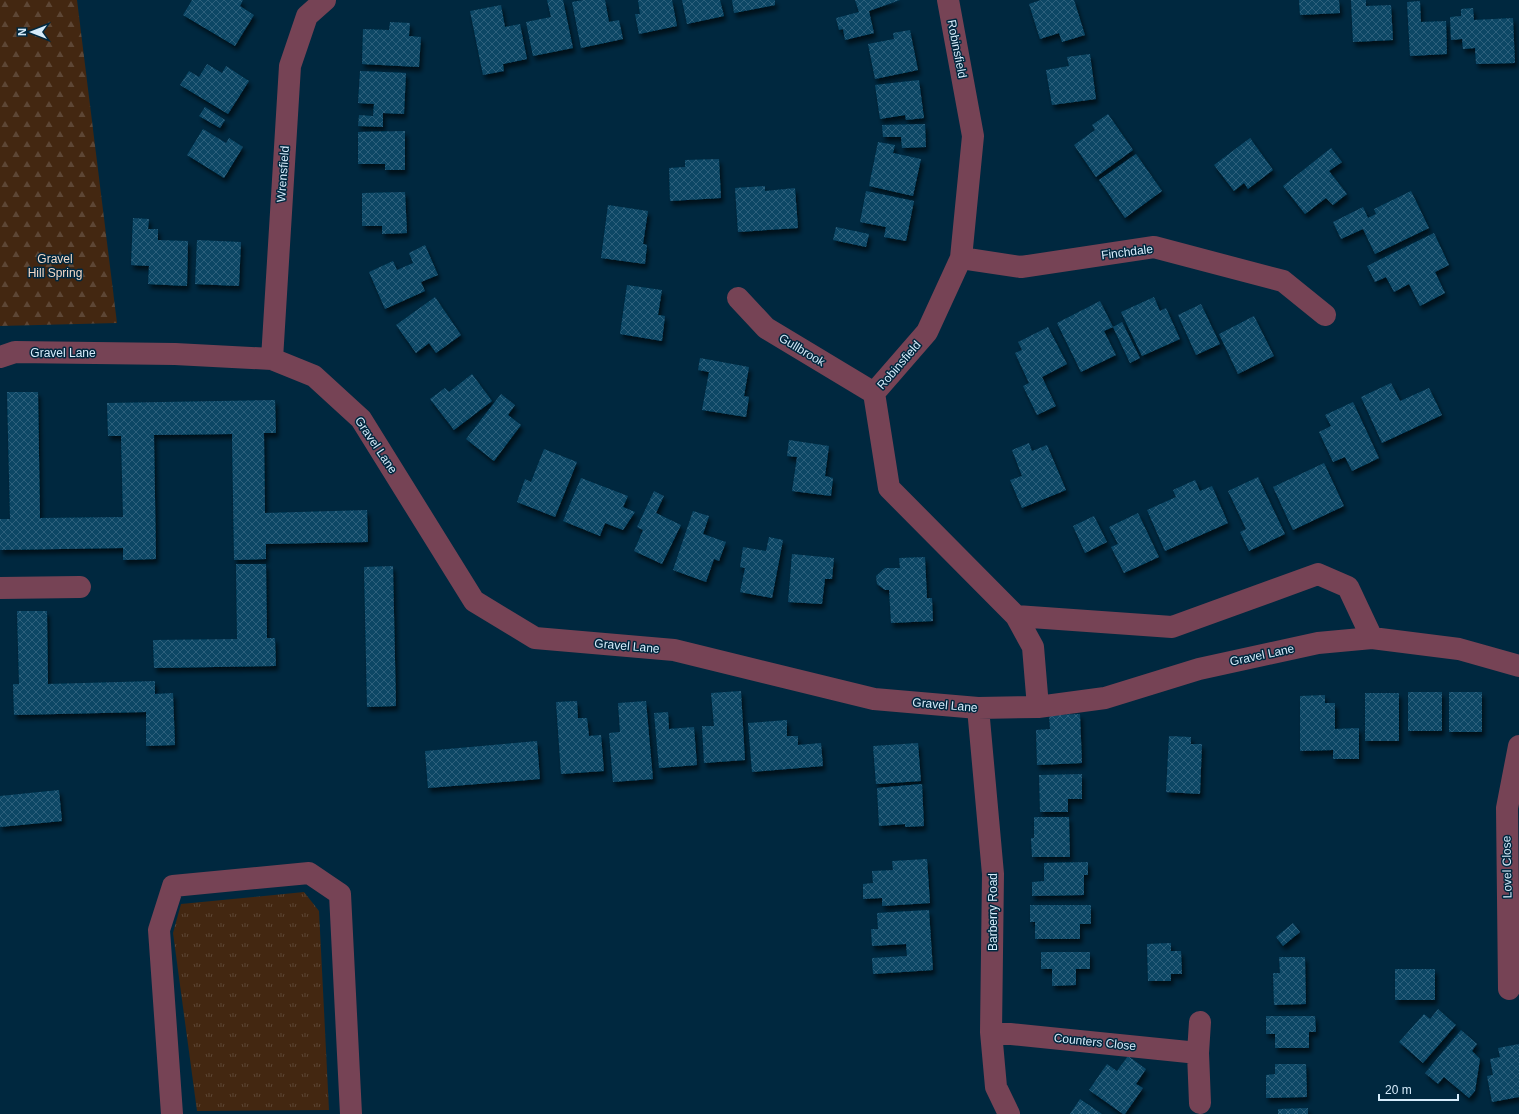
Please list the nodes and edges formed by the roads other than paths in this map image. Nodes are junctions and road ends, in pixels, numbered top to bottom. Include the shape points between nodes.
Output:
1 (326, 0) edge
2 (948, 0) edge
3 (962, 258) junction
4 (738, 298) dead end
5 (1325, 315) dead end
6 (0, 357) edge
7 (272, 359) junction
8 (874, 393) junction
9 (80, 587) dead end
10 (0, 588) edge
11 (1016, 616) junction
12 (1372, 638) junction
13 (1519, 666) edge
14 (1038, 707) junction
15 (978, 708) junction
16 (1519, 746) edge
17 (1509, 989) dead end
18 (1200, 1022) dead end
19 (992, 1032) junction
20 (1198, 1053) junction
21 (1200, 1103) dead end
22 (172, 1114) edge
23 (350, 1114) edge
24 (1009, 1114) edge

1 - 7 street, Wrensfield via 307,16 290,66
2 - 3 street, Robinsfield via 973,136
3 - 5 street, Finchdale via 1021,267 1154,247 1283,281
3 - 8 street, Robinsfield via 927,332
4 - 8 street, Gullbrook via 766,328
6 - 7 street, Gravel Lane via 15,352 175,354
7 - 15 street, Gravel Lane via 314,376 361,419 474,600 535,638 674,650 874,699
8 - 11 street, Robinsfield via 889,488
9 - 10 street
11 - 12 street via 1172,627 1318,574 1348,587
11 - 14 street, Robinsfield via 1034,647
12 - 13 street, Gravel Lane via 1459,648
12 - 14 street, Gravel Lane via 1318,643 1199,669 1106,698
14 - 15 street, Gravel Lane
15 - 19 street, Barberry Road via 993,874
16 - 17 street, Lovel Close via 1507,808
18 - 20 street
19 - 20 street, Counters Close
19 - 24 street, Barberry Road via 996,1087
20 - 21 street
22 - 23 street via 159,930 173,886 309,873 340,894

